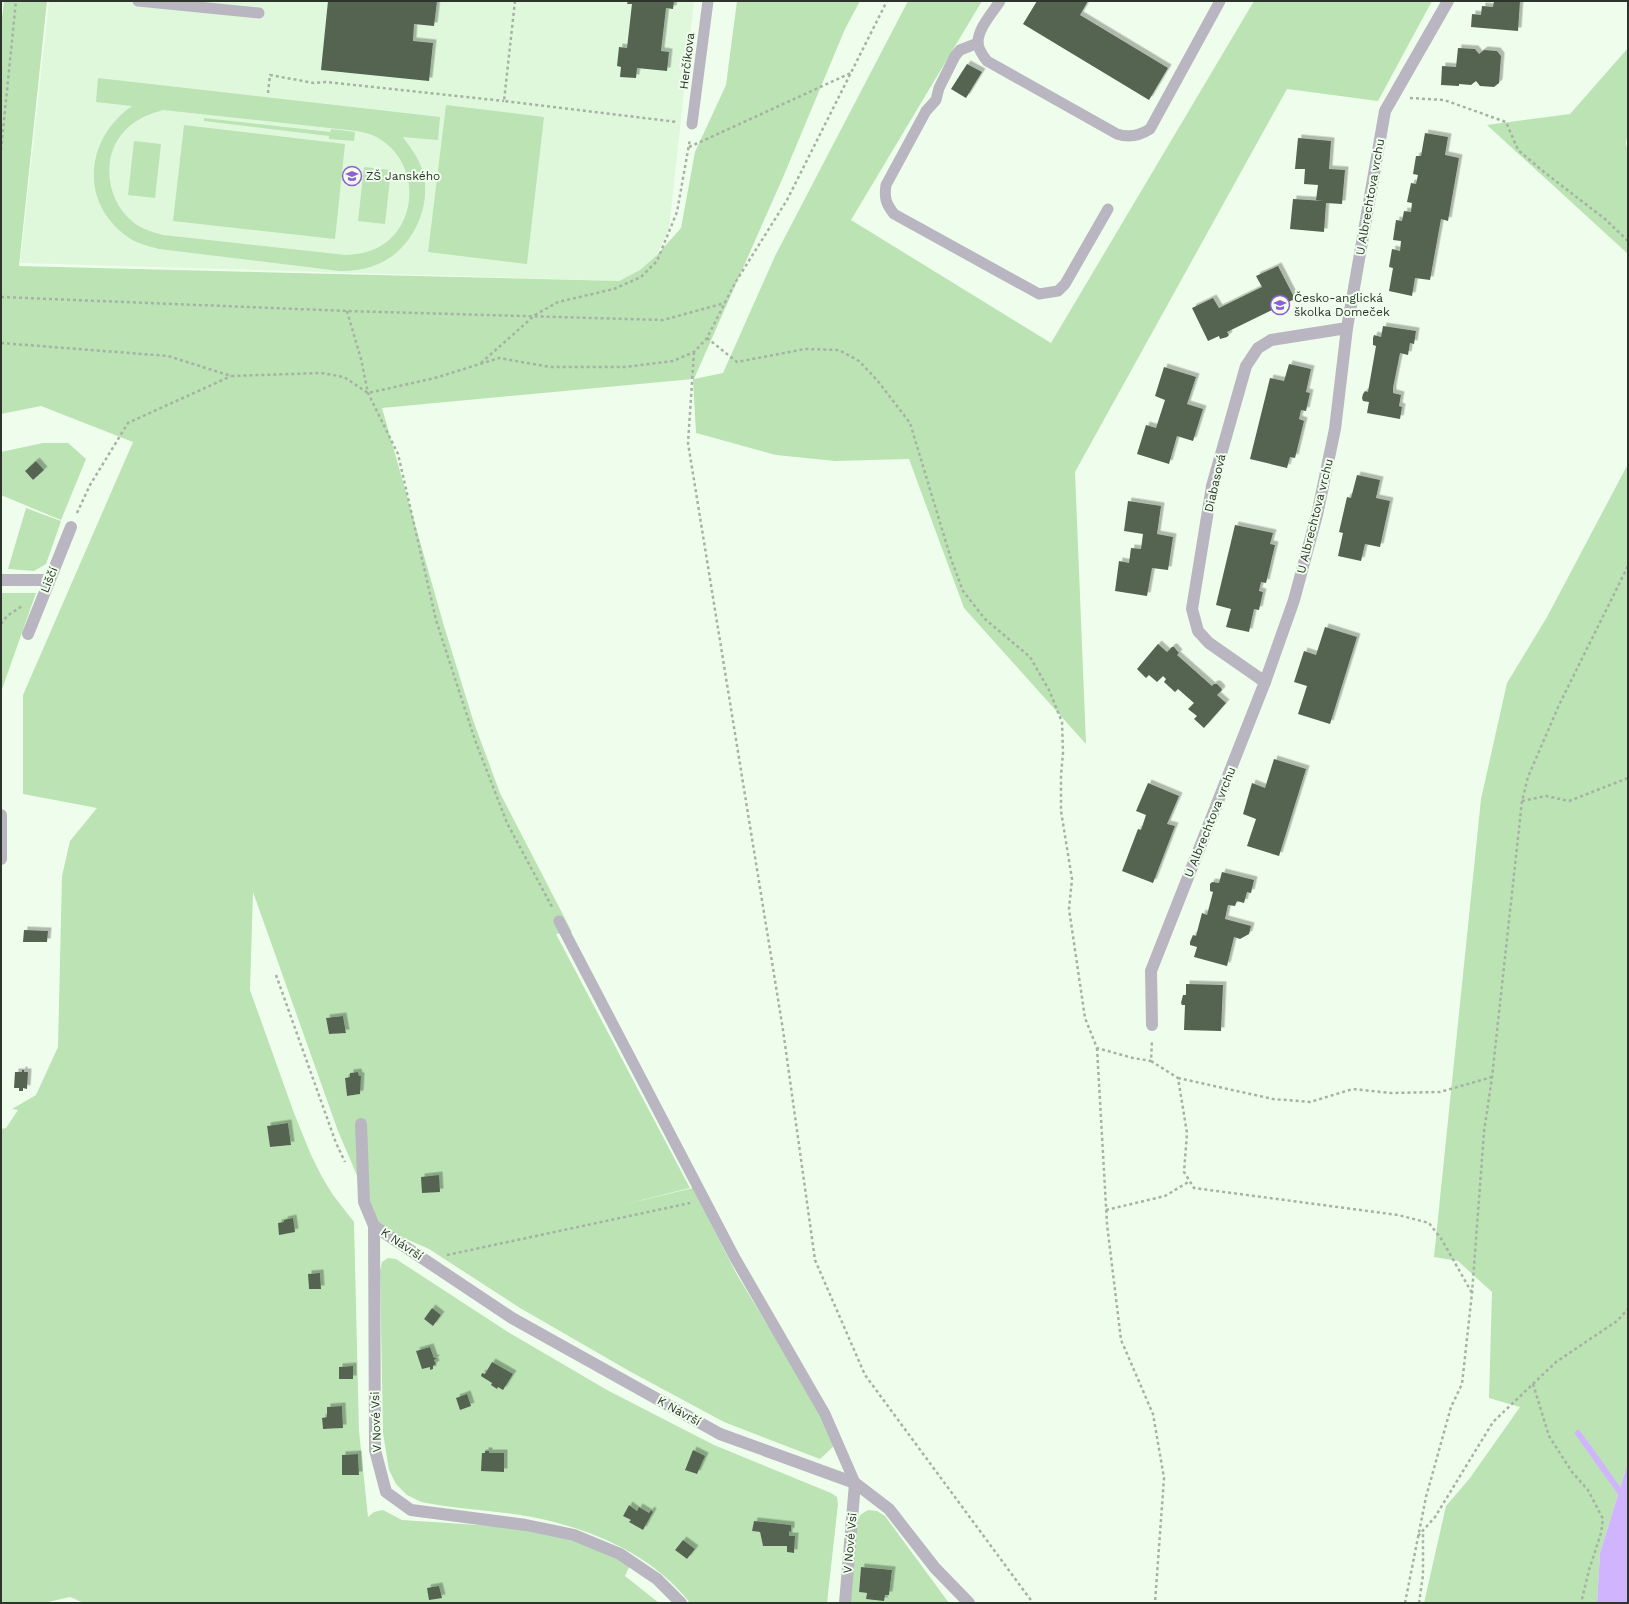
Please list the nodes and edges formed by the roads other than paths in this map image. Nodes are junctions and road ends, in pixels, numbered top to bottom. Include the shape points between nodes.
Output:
1 (138, 1) edge
2 (708, 1) edge
3 (1000, 1) edge
4 (1220, 1) edge
5 (1448, 1) edge
6 (259, 13) dead end
7 (978, 43) junction
8 (692, 124) road end
9 (1108, 209) dead end
10 (1347, 328) junction
11 (71, 527) road end
12 (1, 580) edge
13 (49, 580) junction
14 (28, 634) dead end
15 (1265, 682) junction
16 (1, 815) edge
17 (1, 859) edge
18 (559, 921) road end
19 (1152, 1025) road end
20 (361, 1124) dead end
21 (374, 1226) junction
22 (856, 1483) junction
23 (681, 1603) edge
24 (845, 1603) edge
25 (969, 1603) edge

1 - 6 lane
2 - 8 lane, Herčíkova
3 - 7 lane via 981,31
4 - 7 lane via 1150,129 1126,137 987,61
5 - 10 street, U Albrechtova vrchu via 1385,111
7 - 9 lane via 960,50 955,56 939,88 936,100 926,111 886,185 887,205 894,214 1039,294 1058,291 1065,284
10 - 15 street, U Albrechtova vrchu via 1336,429 1317,515 1294,600
10 - 15 street, Diabasová via 1271,340 1258,348 1246,366 1212,486 1192,609 1198,631 1209,644
11 - 13 street, Liščí
12 - 13 street
13 - 14 street, Liščí
15 - 19 street, U Albrechtova vrchu via 1151,970
16 - 17 street
18 - 22 lane via 735,1258 825,1414
20 - 21 street, V Nové Vsi via 364,1202
21 - 22 street, K Návrší via 512,1318 720,1434
21 - 23 street, V Nové Vsi via 375,1450 386,1492 411,1510 526,1525 574,1535 620,1554 657,1579
22 - 24 street, V Nové Vsi
22 - 25 street, K Návrší via 889,1509 935,1568

